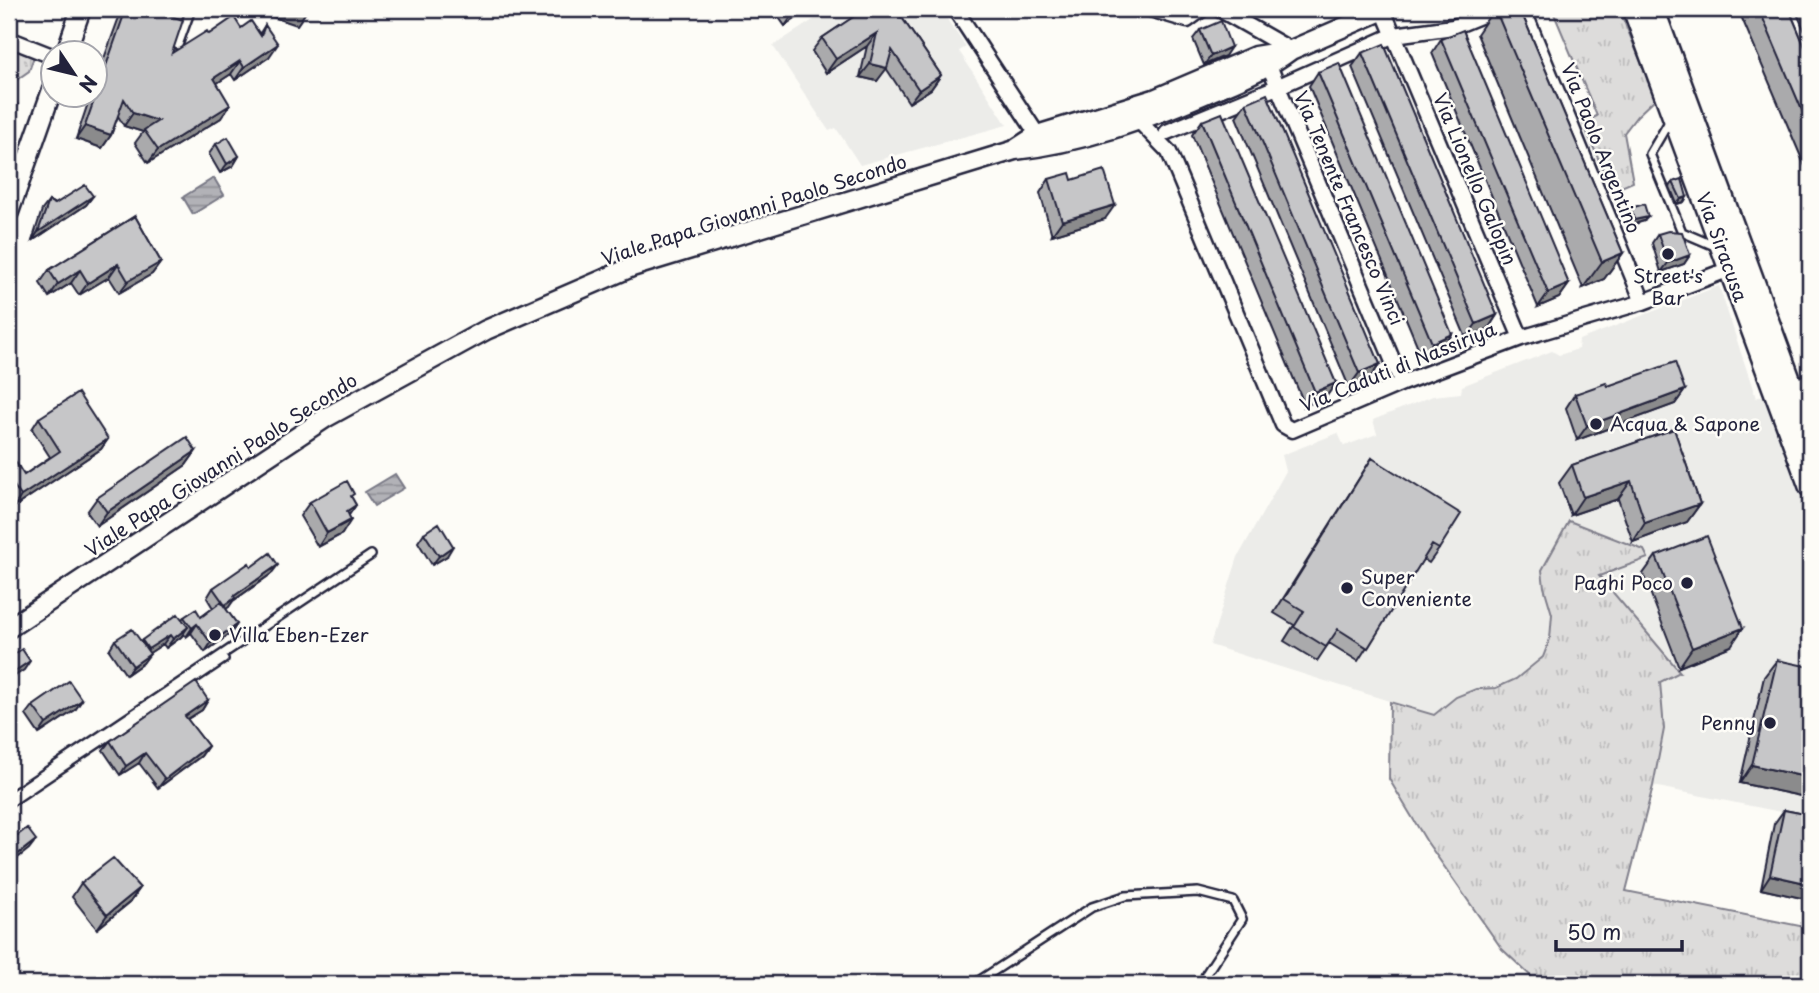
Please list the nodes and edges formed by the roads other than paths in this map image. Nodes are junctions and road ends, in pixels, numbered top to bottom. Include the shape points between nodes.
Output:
1 (81, 9) edge
2 (191, 9) edge
3 (955, 9) edge
4 (1150, 9) edge
5 (1202, 9) edge
6 (1219, 9) edge
7 (1497, 9) edge
8 (1523, 9) edge
9 (1634, 9) edge
10 (1653, 9) edge
11 (1386, 13) edge
12 (1394, 35) junction
13 (71, 38) edge
14 (9, 40) edge
15 (178, 45) edge
16 (1291, 50) junction
17 (38, 51) edge
18 (1266, 61) junction
19 (1226, 69) junction
20 (1277, 87) junction
21 (46, 108) edge
22 (1673, 116) junction
23 (1087, 119) junction
24 (1157, 119) junction
25 (1040, 141) junction
26 (9, 212) edge
27 (1726, 259) junction
28 (1643, 302) junction
29 (1521, 338) junction
30 (1801, 381) edge
31 (1402, 383) junction
32 (1810, 436) edge
33 (1810, 486) edge
34 (371, 555) dead end
35 (9, 628) edge
36 (221, 656) junction
37 (9, 797) edge
38 (9, 803) edge
39 (974, 984) edge
40 (1205, 984) edge

1 - 13 street
2 - 15 lane
3 - 25 street
4 - 5 street via 1187,20
6 - 16 street
7 - 12 street via 1453,27
8 - 28 street, Via Paolo Argentino
9 - 22 main road, Via Siracusa
10 - 30 main road, Via Siracusa
11 - 12 street, Via Lionello Galopin
11 - 16 street
12 - 20 street
12 - 29 street, Via Lionello Galopin
14 - 17 street
16 - 18 street
18 - 19 street
18 - 20 street, Via Tenente Francesco Vinci
18 - 24 street
19 - 23 street via 1154,99
19 - 24 street via 1205,87 1164,103
20 - 24 street
20 - 31 street, Via Tenente Francesco Vinci
21 - 26 street
22 - 27 main road, Via Siracusa
22 - 27 lane via 1650,154 1682,232
23 - 24 street via 1111,122 1141,112
23 - 25 street
24 - 25 street
24 - 31 street, Via Caduti di Nassiriya via 1283,425 1292,430
25 - 35 street, Viale Papa Giovanni Paolo Secondo via 632,267 486,330 327,417
27 - 28 street, Via Caduti di Nassiriya
27 - 33 main road, Via Siracusa
28 - 29 street, Via Caduti di Nassiriya
29 - 31 street, Via Caduti di Nassiriya
30 - 32 main road, Via Siracusa
34 - 36 lane
36 - 37 lane
36 - 38 lane via 224,659
39 - 40 lane via 1092,907 1125,896 1198,892 1233,901 1242,919 1206,974

